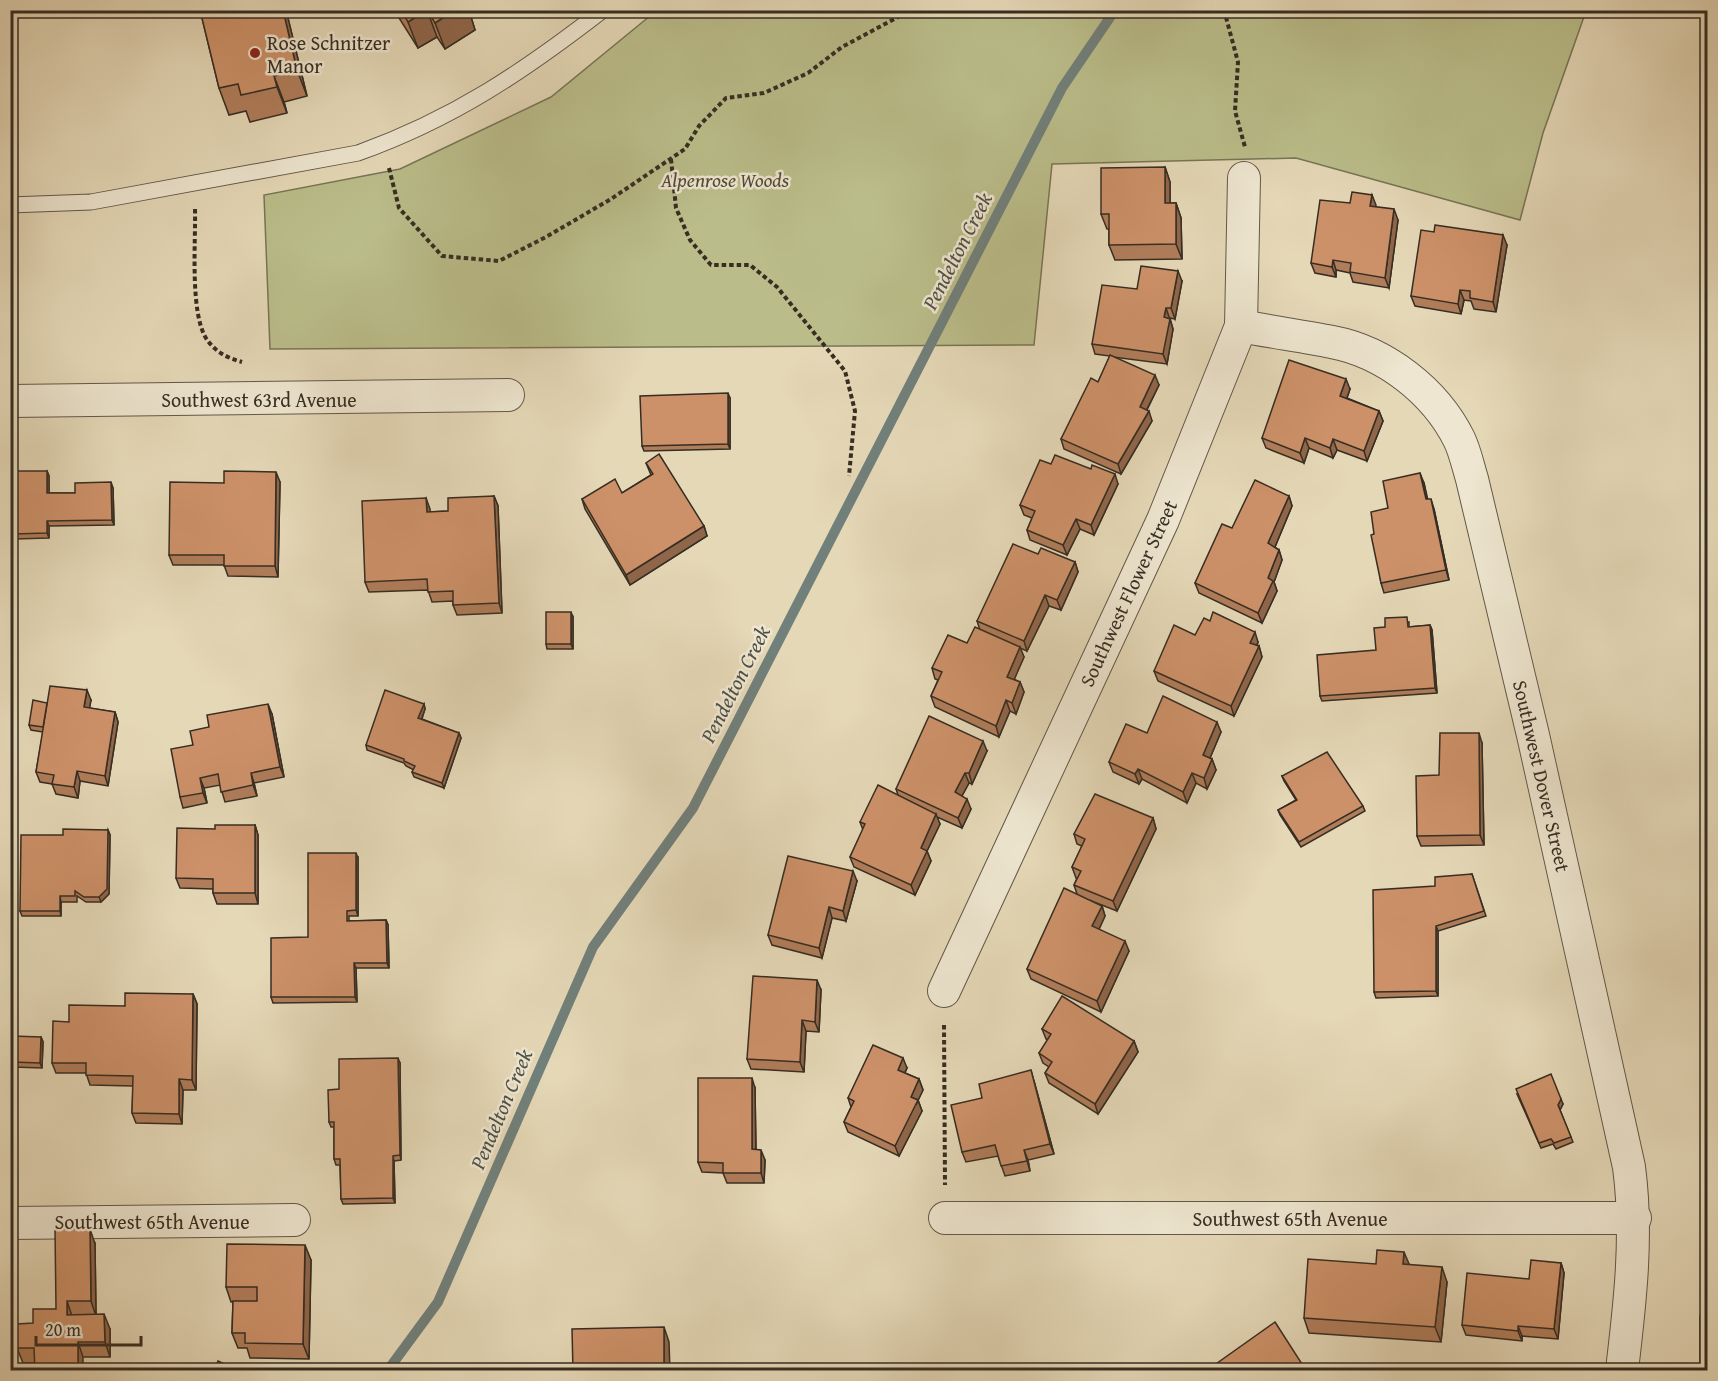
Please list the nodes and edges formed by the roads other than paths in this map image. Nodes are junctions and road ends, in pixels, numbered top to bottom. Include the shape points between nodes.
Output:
1 (603, 10) edge
2 (1244, 178) road end
3 (10, 205) edge
4 (1241, 326) junction
5 (508, 395) dead end
6 (10, 401) edge
7 (944, 991) road end
8 (945, 1218) road end
9 (1635, 1218) junction
10 (294, 1220) dead end
11 (10, 1222) edge
12 (1622, 1371) edge

1 - 3 lane via 533,64 476,100 358,153 91,202
2 - 4 street, Southwest Flower Street
4 - 7 street, Southwest Flower Street via 1163,520
4 - 9 street, Southwest Dover Street via 1332,342 1367,353 1425,391 1460,440 1533,735 1629,1167
5 - 6 street, Southwest 63rd Avenue
8 - 9 street, Southwest 65th Avenue
9 - 12 street, Southwest Dover Street
10 - 11 street, Southwest 65th Avenue

